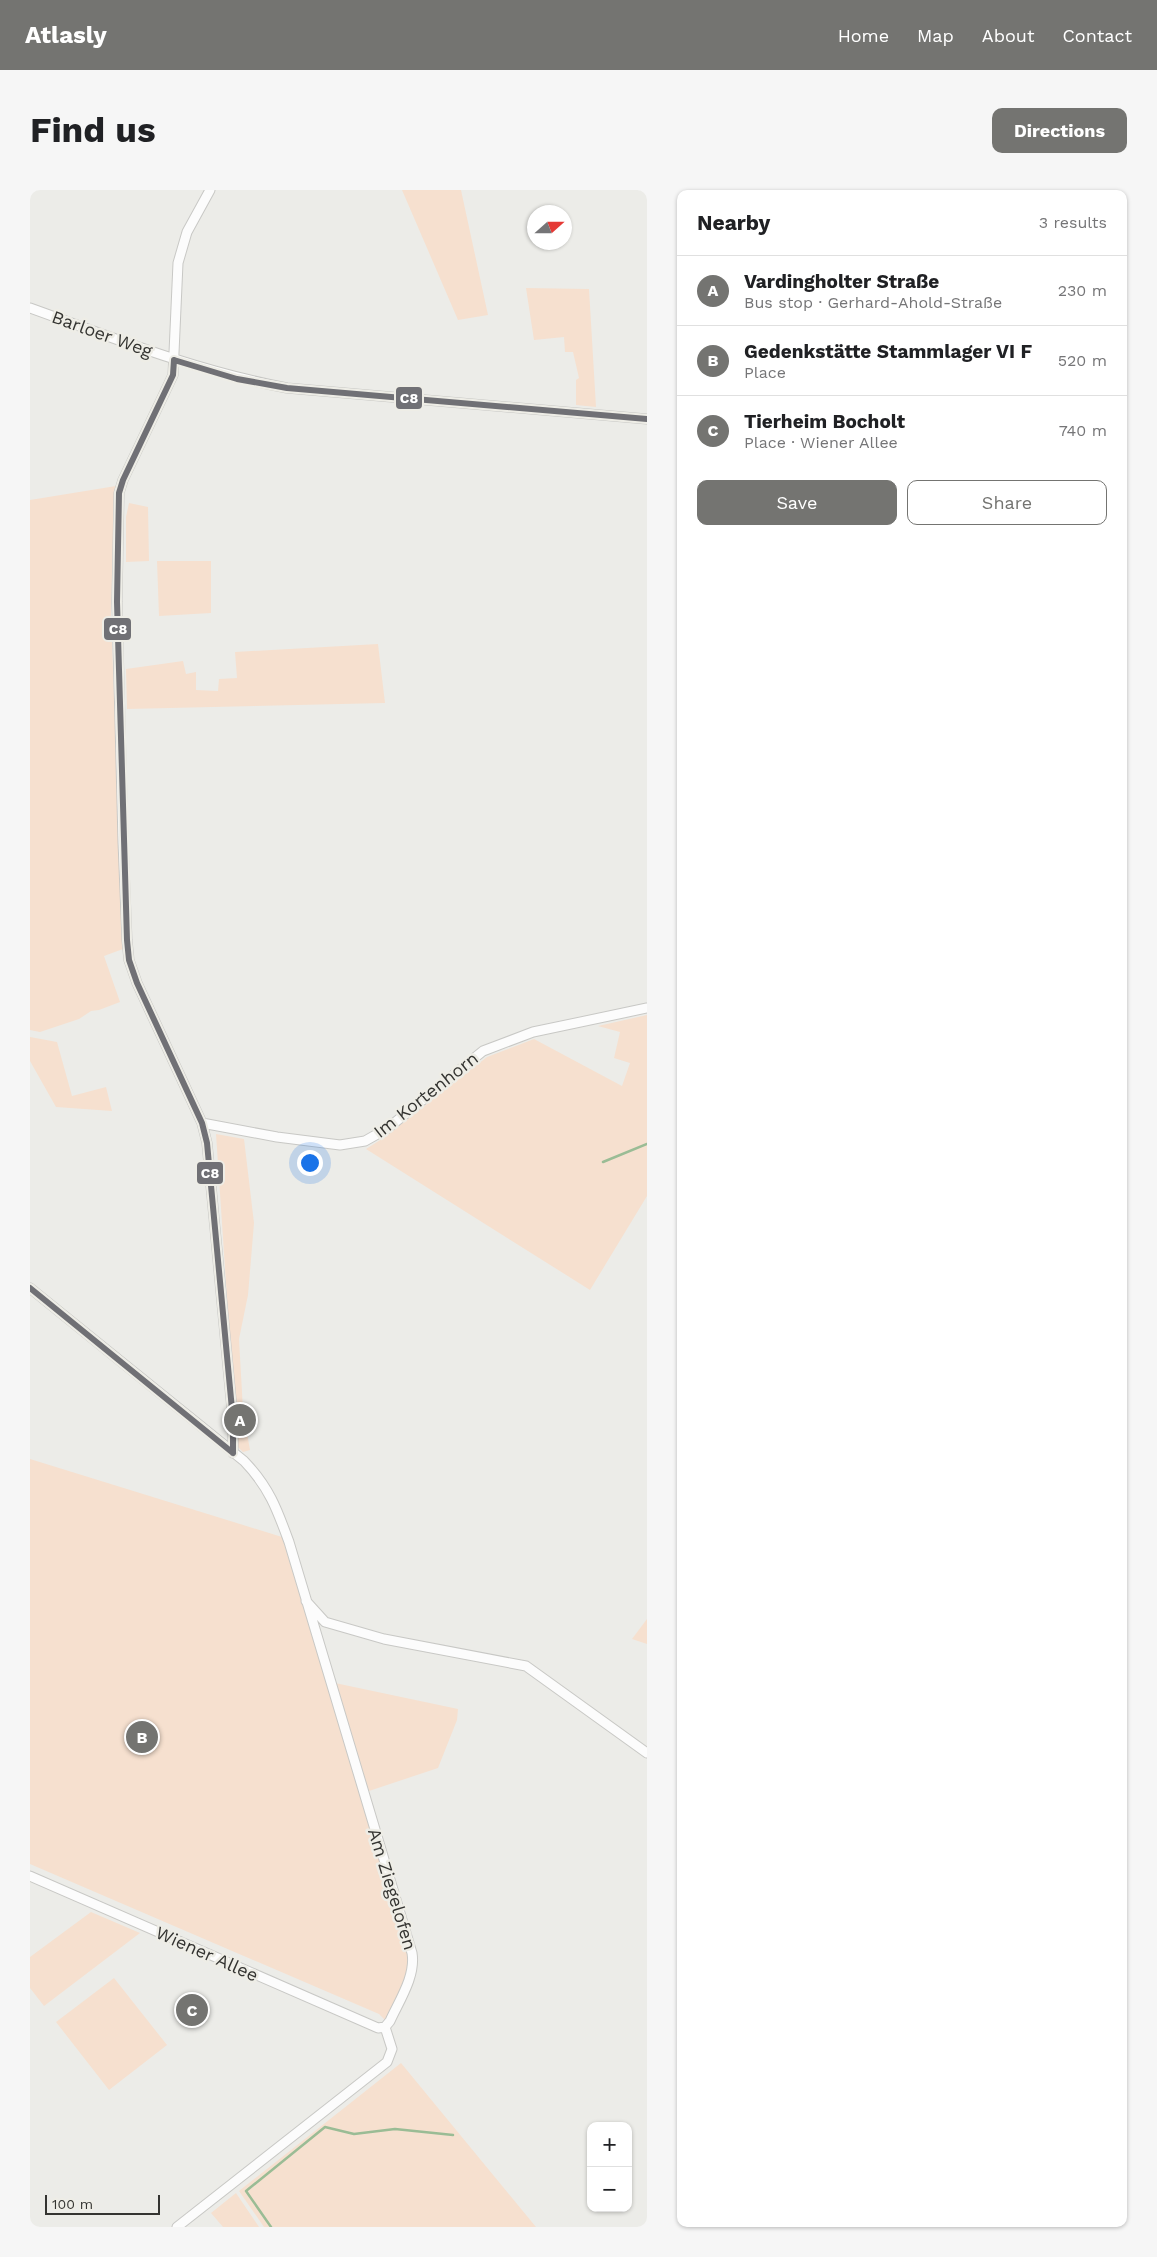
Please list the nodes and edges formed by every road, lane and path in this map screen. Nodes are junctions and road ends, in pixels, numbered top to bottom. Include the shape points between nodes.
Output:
1 (210, 190) edge
2 (30, 308) edge
3 (174, 360) junction
4 (647, 419) edge
5 (647, 1008) edge
6 (202, 1123) junction
7 (30, 1288) edge
8 (233, 1453) junction
9 (304, 1599) junction
10 (325, 1622) junction
11 (313, 1629) junction
12 (647, 1753) edge
13 (30, 1876) edge
14 (385, 2027) junction
15 (177, 2227) edge

1 - 3 street, Barloer Weg via 187,232 178,263
2 - 3 street, Barloer Weg
3 - 4 street, Barloer Weg via 237,379 287,388
3 - 6 street via 173,375 119,493 117,602 123,842 129,960
5 - 6 street, Im Kortenhorn via 533,1032 483,1051 388,1128 365,1142 340,1145
6 - 8 street via 207,1143
7 - 8 street, Am Ziegelofen
8 - 9 street, Am Ziegelofen via 260,1477 277,1509
9 - 10 street
9 - 11 street, Am Ziegelofen
10 - 11 street via 317,1623
10 - 12 street via 384,1640 526,1666
11 - 14 street, Am Ziegelofen via 414,1964
13 - 14 street, Wiener Allee via 378,2028
14 - 15 street via 392,2049 387,2062

